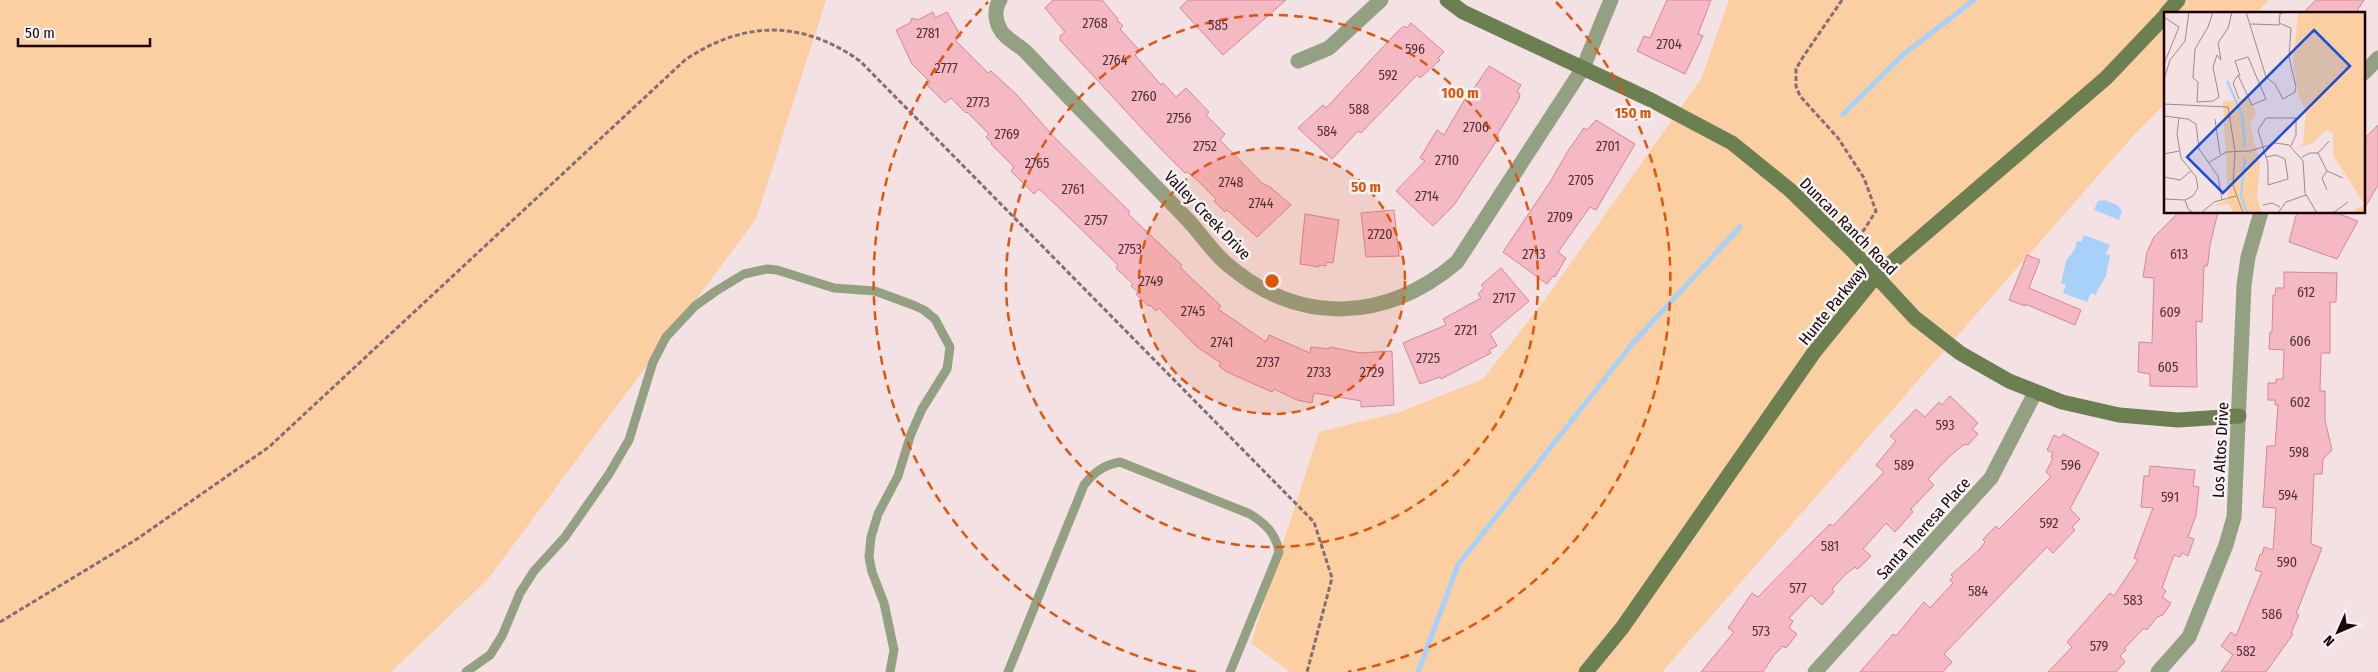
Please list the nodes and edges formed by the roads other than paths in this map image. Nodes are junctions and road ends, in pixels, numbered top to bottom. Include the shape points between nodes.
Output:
1 (1381, 0) edge
2 (1447, 0) edge
3 (1611, 0) edge
4 (2178, 0) edge
5 (996, 5) edge
6 (2168, 12) edge
7 (2164, 16) edge
8 (2378, 58) edge
9 (1298, 61) dead end
10 (1582, 68) junction
11 (2366, 71) edge
12 (2261, 214) edge
13 (1876, 276) junction
14 (2035, 393) junction
15 (2239, 416) junction
16 (466, 672) edge
17 (890, 672) edge
18 (1008, 672) edge
19 (1230, 672) edge
20 (1586, 672) edge
21 (1815, 672) edge
22 (2158, 672) edge

1 - 9 street via 1329,48
2 - 10 street, Duncan Ranch Road via 1463,12
3 - 10 street, Valley Creek Drive
4 - 6 street, Hunte Parkway
5 - 10 street, Valley Creek Drive via 1000,30 1029,56 1227,264 1274,297 1323,308 1359,308 1391,300 1430,282 1457,262
7 - 13 street, Hunte Parkway via 2106,78
8 - 11 street
10 - 13 street, Duncan Ranch Road via 1732,143 1790,190
12 - 15 street, Los Altos Drive via 2248,257 2244,285
13 - 14 street, Duncan Ranch Road via 1937,336 1984,368
13 - 20 street, Hunte Parkway via 1815,351 1622,628
14 - 15 street, Duncan Ranch Road via 2091,410 2139,418 2178,420
14 - 21 street, Santa Theresa Place via 1992,478
15 - 22 street, Los Altos Drive via 2234,517 2226,545 2189,637
16 - 17 lane via 490,655 534,571 565,537 614,466 629,440 652,362 666,337 695,306 716,291 744,274 767,269 834,288 875,291 913,305 935,319 950,347 947,368 922,409 871,538 869,557 872,572 884,603 894,650
18 - 19 lane via 1084,485 1092,475 1109,464 1120,462 1250,514 1263,522 1277,541 1279,552

